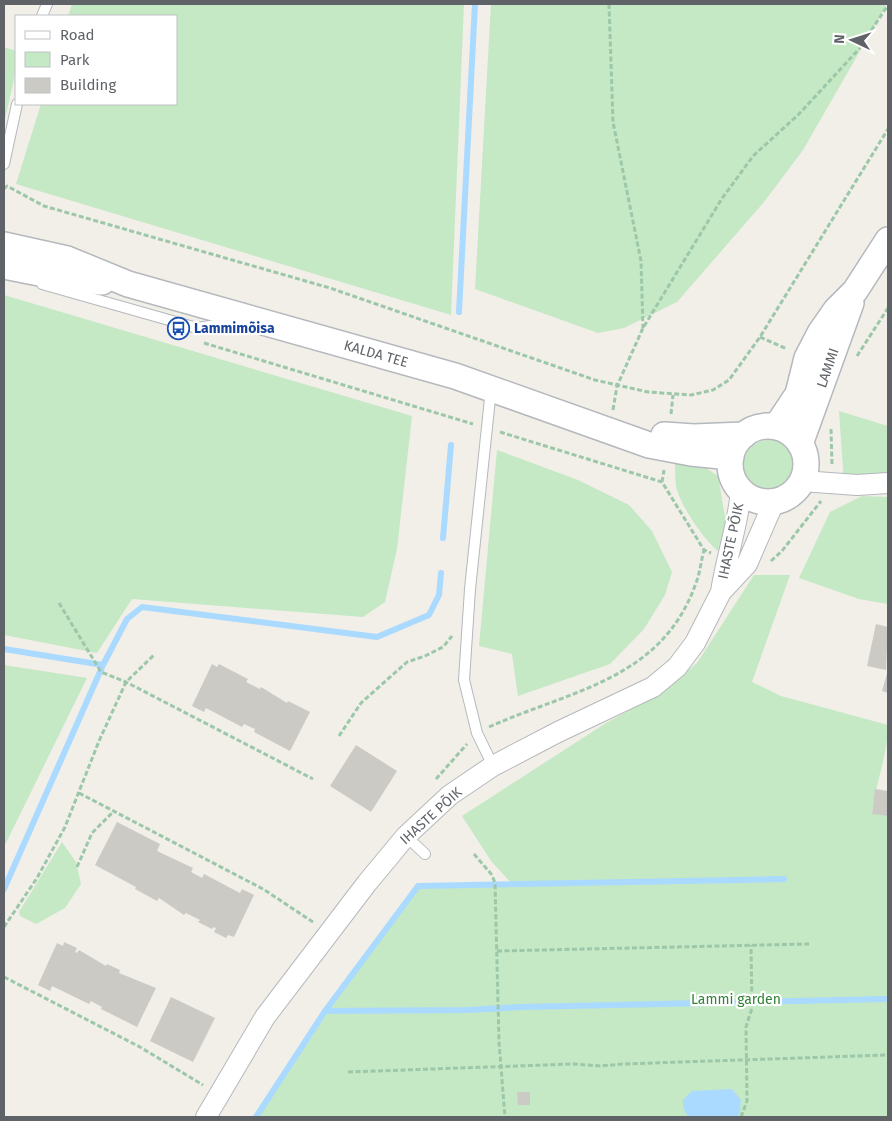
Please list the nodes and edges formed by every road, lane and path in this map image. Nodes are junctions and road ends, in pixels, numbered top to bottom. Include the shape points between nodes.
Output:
1 (609, 4) edge
2 (888, 5) edge
3 (17, 105) edge
4 (888, 129) edge
5 (4, 164) edge
6 (4, 189) edge
7 (4, 234) edge
8 (888, 240) edge
9 (4, 245) edge
10 (66, 259) junction
11 (10, 267) edge
12 (128, 284) junction
13 (855, 291) junction
14 (888, 308) edge
15 (256, 319) junction
16 (644, 328) junction
17 (203, 342) dead end
18 (853, 362) dead end
19 (617, 386) junction
20 (491, 389) junction
21 (830, 426) dead end
22 (776, 427) junction
23 (486, 428) junction
24 (615, 432) junction
25 (744, 435) junction
26 (800, 444) junction
27 (731, 457) junction
28 (802, 481) junction
29 (831, 483) junction
30 (888, 484) edge
31 (741, 491) junction
32 (774, 502) junction
33 (726, 558) junction
34 (747, 564) junction
35 (721, 592) junction
36 (59, 603) dead end
37 (468, 614) junction
38 (155, 654) dead end
39 (126, 682) junction
40 (340, 736) dead end
41 (493, 766) junction
42 (313, 780) dead end
43 (79, 793) junction
44 (114, 811) junction
45 (406, 836) junction
46 (425, 854) dead end
47 (474, 854) dead end
48 (77, 867) dead end
49 (318, 925) dead end
50 (4, 927) edge
51 (809, 944) dead end
52 (751, 945) junction
53 (497, 952) junction
54 (4, 977) edge
55 (888, 1055) edge
56 (747, 1060) junction
57 (501, 1067) junction
58 (348, 1072) dead end
59 (205, 1087) dead end
60 (206, 1117) edge
61 (504, 1117) edge
62 (741, 1117) edge

1 - 16 path via 613,122 642,261
2 - 16 path via 859,49 799,114 753,156 721,200
3 - 5 lane
4 - 19 path via 760,337 729,380 713,390 692,395
6 - 19 path via 8,186 44,206 386,306 549,366
7 - 10 lane
8 - 13 street, LAMMI
9 - 10 street, KALDA TEE
10 - 12 street, KALDA TEE
11 - 12 street, KALDA TEE via 64,278
11 - 15 lane via 48,287 198,328
12 - 15 street, KALDA TEE
13 - 22 street, LAMMI via 820,333 808,358 798,394
13 - 26 street, LAMMI
14 - 18 path
15 - 20 street, KALDA TEE
16 - 19 path
17 - 23 path
19 - 24 path
20 - 23 lane
20 - 24 street, KALDA TEE
21 - 29 path
22 - 25 street via 755,428
22 - 26 street via 792,434
23 - 33 path via 662,482 704,550
23 - 37 lane
24 - 25 street, KALDA TEE
24 - 27 street, KALDA TEE via 666,450
25 - 27 street
26 - 28 street via 806,469
27 - 31 street via 734,481
28 - 29 street
28 - 32 street via 795,492
29 - 30 street
29 - 34 path via 821,502 782,551 765,566
31 - 32 street via 751,499
31 - 33 street, IHASTE PÕIK via 736,525
32 - 34 street, IHASTE PÕIK
33 - 35 street, IHASTE PÕIK
34 - 35 street, IHASTE PÕIK
35 - 41 street, IHASTE PÕIK via 695,643 677,667 653,687
36 - 39 path via 101,672
37 - 40 path via 443,647 408,662 361,703
37 - 41 lane via 464,680 477,733
38 - 39 path
39 - 42 path
39 - 43 path
41 - 45 street, IHASTE PÕIK via 450,795
43 - 44 path
43 - 50 path via 65,827 37,878
44 - 48 path via 92,833
44 - 49 path via 263,889
45 - 46 lane
45 - 60 street, IHASTE PÕIK via 265,1017
47 - 53 path via 495,883
51 - 52 path
52 - 53 path
52 - 56 path via 752,1008 746,1027
53 - 57 path
54 - 59 path via 140,1047
55 - 56 path
56 - 57 path
56 - 62 path via 747,1101
57 - 58 path
57 - 61 path

